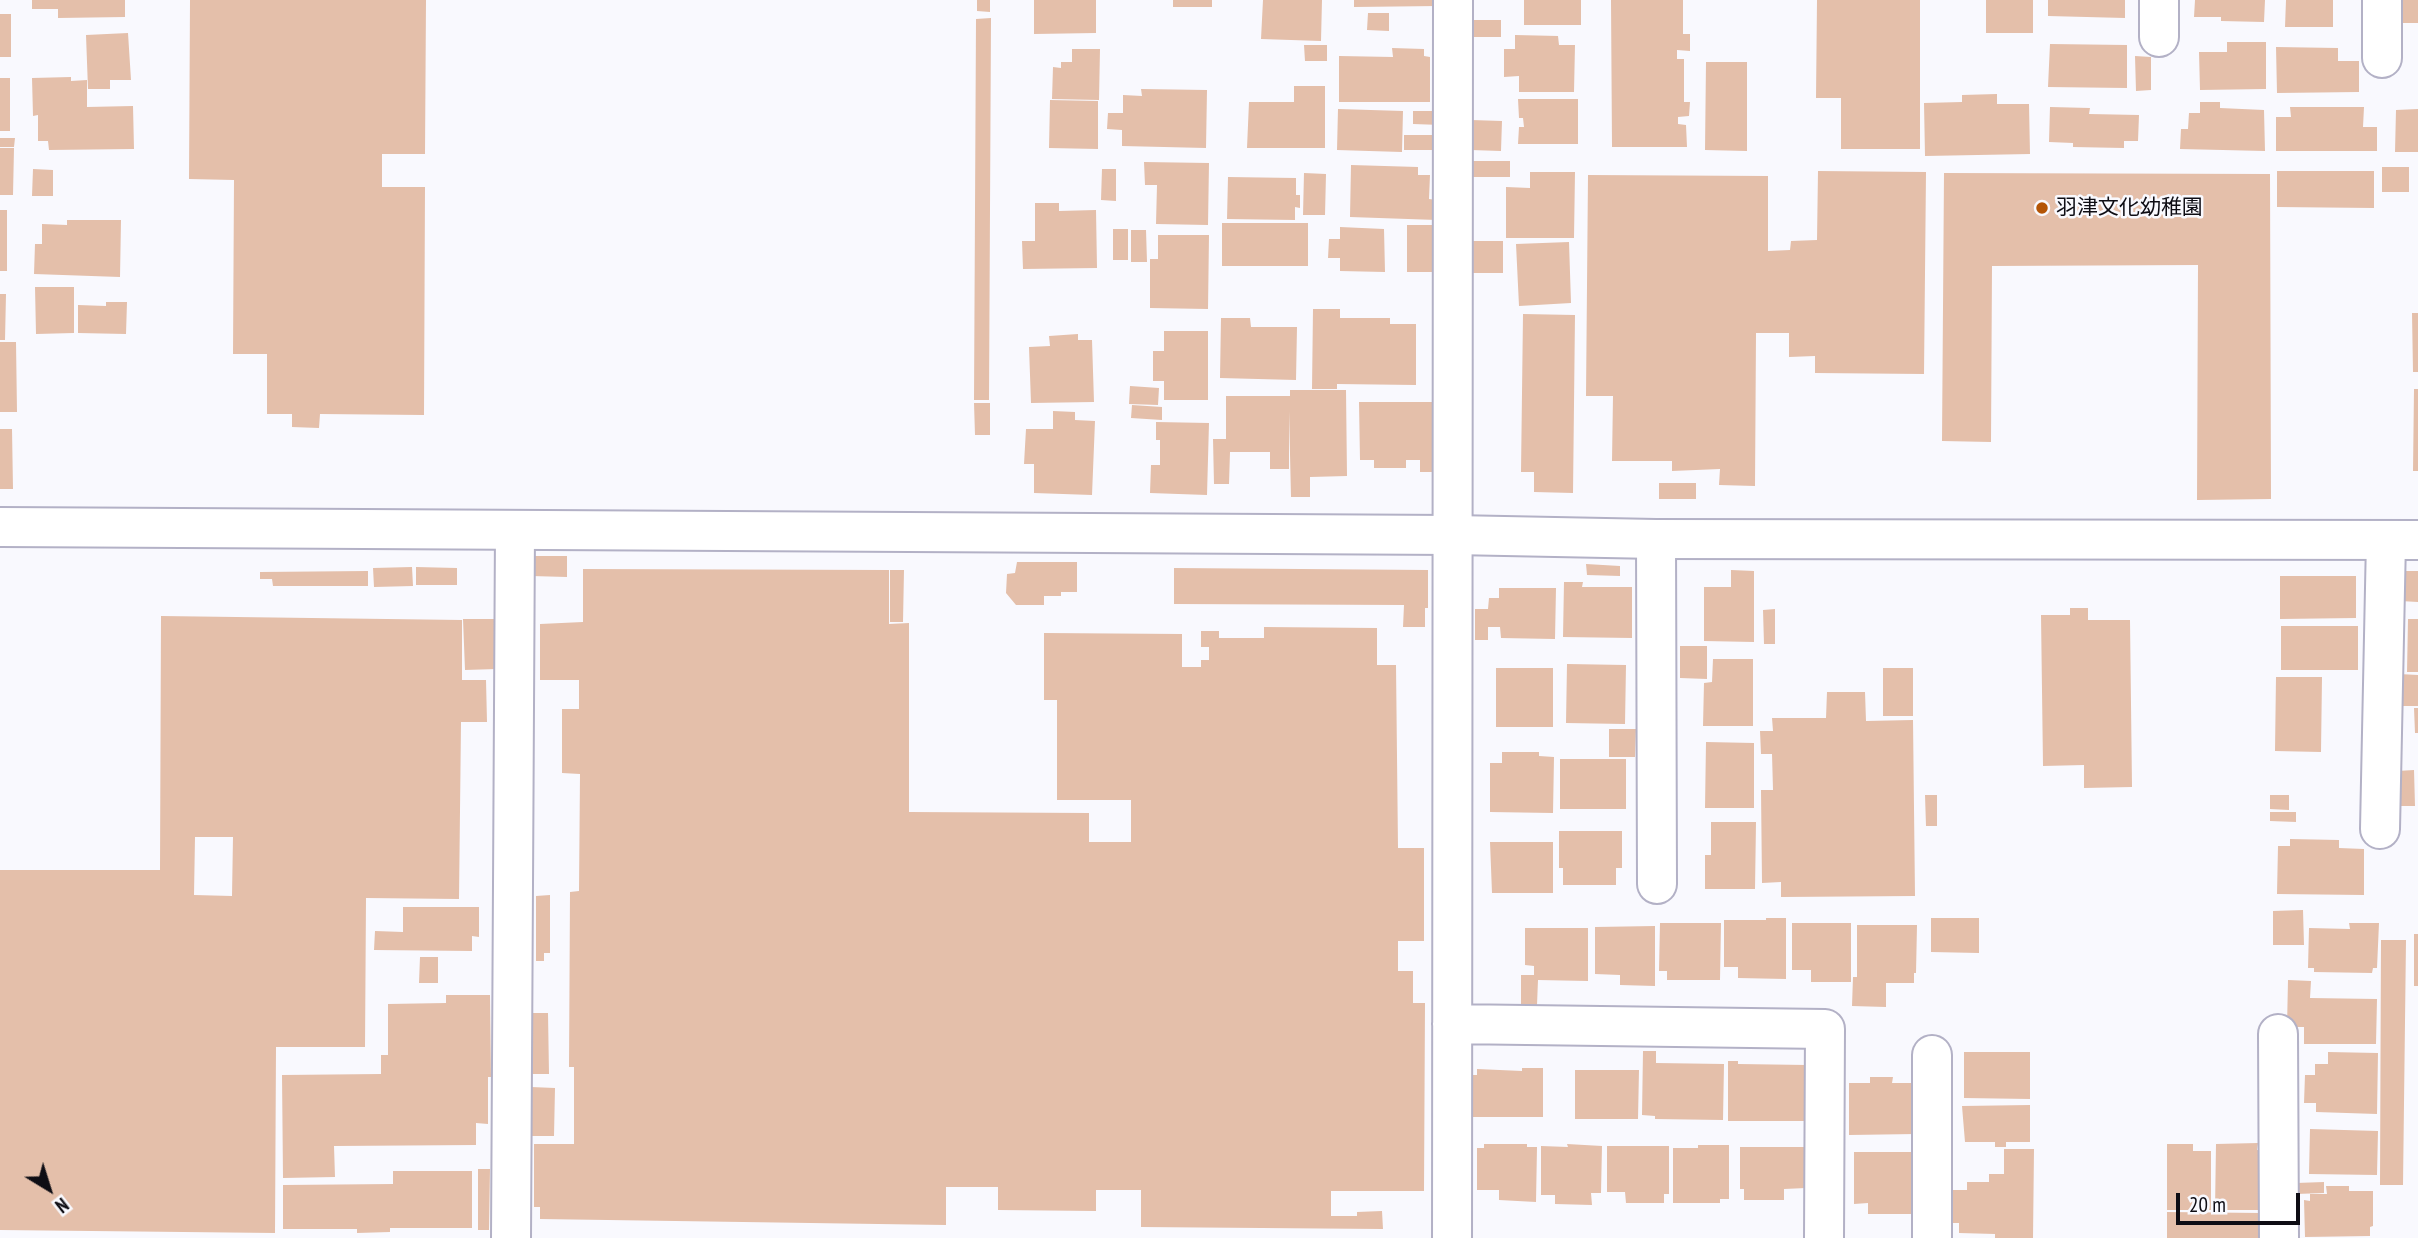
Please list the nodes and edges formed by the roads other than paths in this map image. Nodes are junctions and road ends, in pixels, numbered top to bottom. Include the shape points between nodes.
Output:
1 (1453, 0) edge
2 (2382, 0) edge
3 (2382, 58) dead end
4 (0, 527) edge
5 (514, 530) junction
6 (1454, 535) junction
7 (1656, 539) junction
8 (2402, 540) edge
9 (2380, 829) dead end
10 (1657, 884) dead end
11 (1452, 1024) junction
12 (2278, 1034) dead end
13 (1932, 1055) dead end
14 (511, 1238) edge
15 (1452, 1238) edge
16 (1824, 1238) edge
17 (1932, 1238) edge
18 (2279, 1238) edge

1 - 6 street
2 - 3 street
4 - 5 street
5 - 6 street
5 - 14 street
6 - 7 street
6 - 11 street
7 - 8 street
7 - 10 street
8 - 9 street
11 - 15 street
11 - 16 street via 1825,1028
12 - 18 street
13 - 17 street

